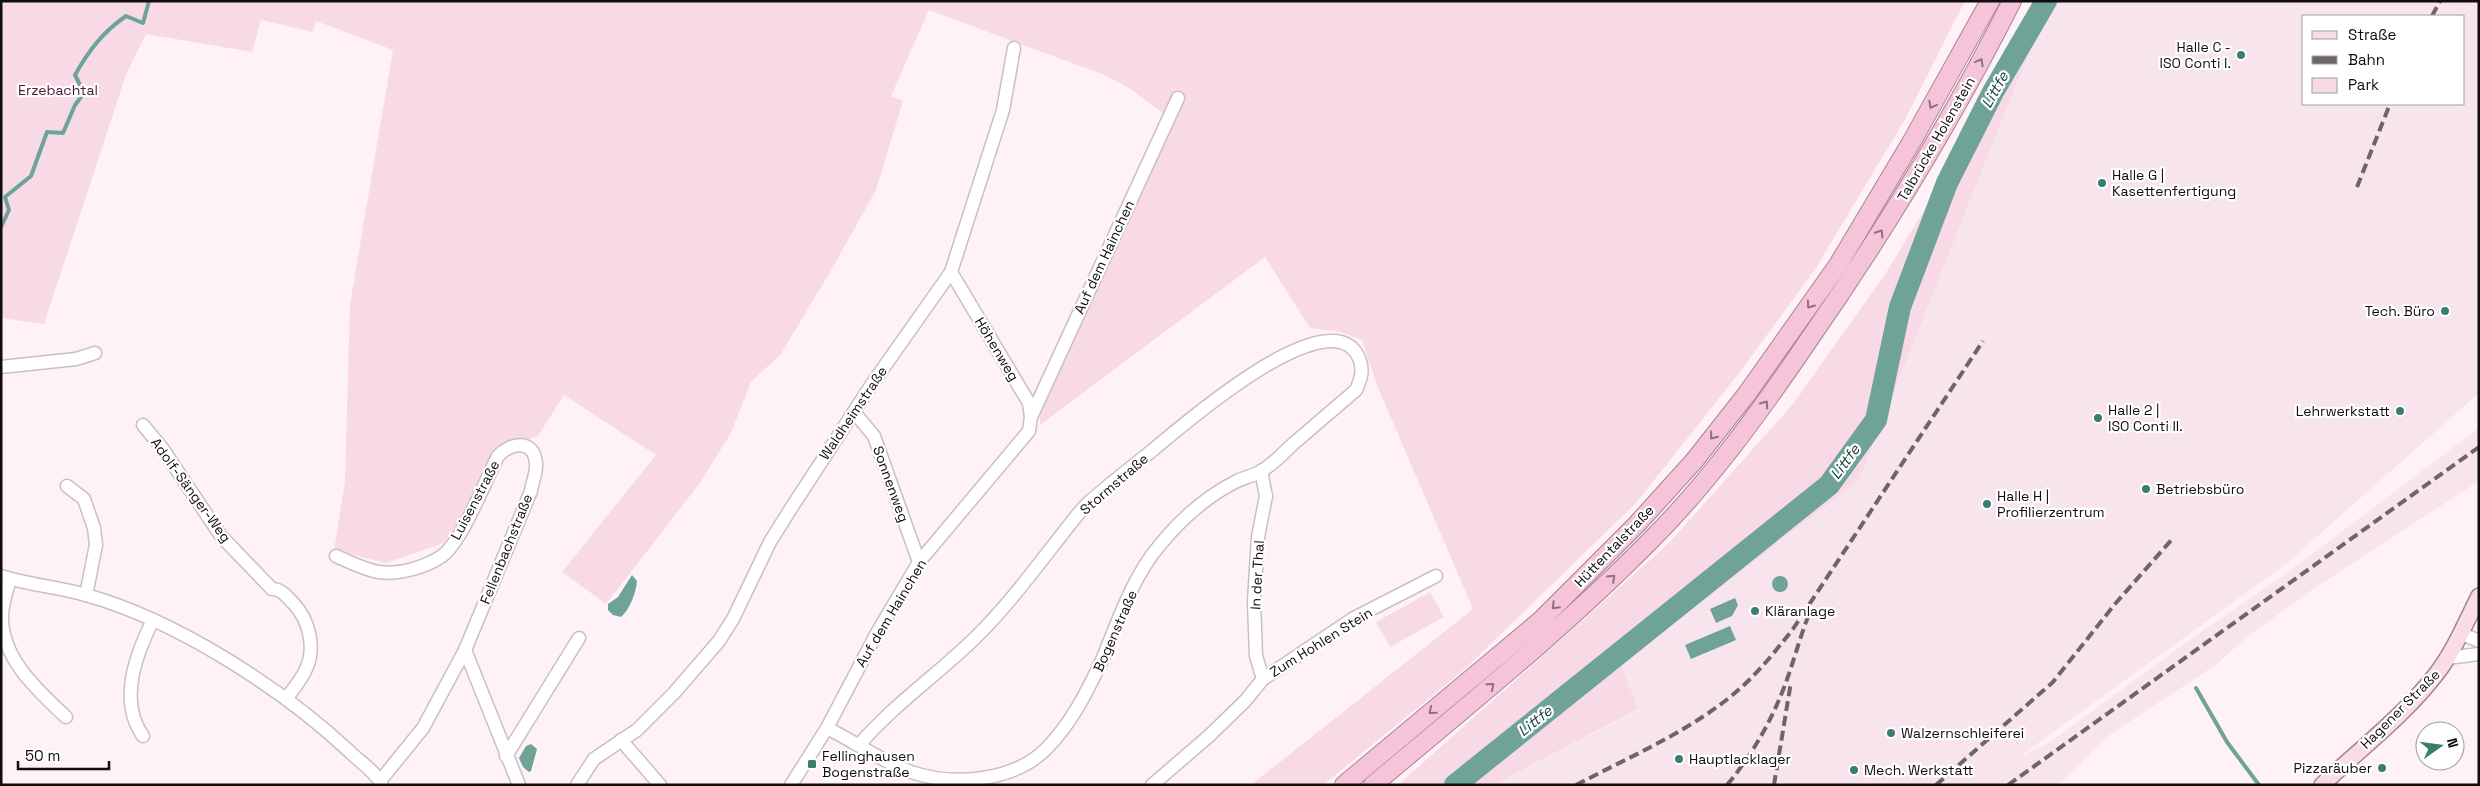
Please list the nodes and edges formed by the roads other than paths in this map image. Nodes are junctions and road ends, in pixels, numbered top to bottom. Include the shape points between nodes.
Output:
1 (1990, 1) edge
2 (2012, 1) edge
3 (1014, 48) dead end
4 (1178, 98) dead end
5 (1838, 265) joint
6 (951, 272) junction
7 (1855, 274) joint
8 (95, 353) dead end
9 (1362, 365) joint
10 (1, 367) edge
11 (854, 412) junction
12 (1031, 417) junction
13 (143, 425) dead end
14 (1029, 431) joint
15 (529, 448) joint
16 (1262, 471) junction
17 (67, 486) dead end
18 (336, 556) dead end
19 (919, 562) junction
20 (1436, 576) dead end
21 (5, 578) edge
22 (86, 595) junction
23 (2479, 596) edge
24 (153, 620) junction
25 (2460, 633) junction
26 (579, 638) dead end
27 (2479, 641) edge
28 (465, 650) junction
29 (2479, 654) edge
30 (2447, 658) junction
31 (1263, 679) junction
32 (287, 698) junction
33 (66, 717) dead end
34 (827, 728) junction
35 (143, 736) dead end
36 (622, 740) junction
37 (859, 745) junction
38 (506, 756) junction
39 (381, 783) edge
40 (519, 785) edge
41 (578, 785) edge
42 (660, 785) edge
43 (791, 785) edge
44 (1152, 785) edge
45 (1344, 785) edge
46 (1372, 785) edge
47 (2322, 785) edge

1 -> 5 highway, Talbrücke Holenstein
7 -> 2 highway, Talbrücke Holenstein via 1932,150
3 - 6 street, Waldheimstraße via 1004,110
4 - 12 street, Auf dem Hainchen
5 -> 45 highway, Hüttentalstraße via 1746,394 1694,460 1637,524 1540,621
6 - 11 street, Waldheimstraße
6 - 12 street, Höhenweg via 1029,403
46 -> 7 highway, Hüttentalstraße via 1552,635 1651,540 1709,475 1762,408
8 - 10 street via 76,359
9 - 16 street, Bogenstraße via 1362,378 1356,390
9 - 37 street, Stormstraße via 1356,352 1346,344 1334,340 1320,342 1271,362 1208,405 1086,505 980,633 948,665 875,726
11 - 19 street, Sonnenweg via 874,436
11 - 36 street, Waldheimstraße via 770,542 719,641 674,693 637,730
12 - 14 street, Höhenweg
13 - 32 street, Adolf-Sänger-Weg via 221,536 272,589 279,589 285,594 304,617 310,642 309,660
14 - 19 street, Auf dem Hainchen
15 - 18 street, Luisenstraße via 519,444 505,448 498,456 460,531 441,556 425,564 388,572 364,568
15 - 28 street, Fellenbachstraße via 536,465 531,491
16 - 31 street, In der Thal via 1266,496 1258,537 1254,602 1256,656
16 - 37 street, Bogenstraße via 1218,492 1184,518 1158,547 1137,579 1082,702 1044,751 1017,768 970,781 936,779 911,772
17 - 22 street via 84,499 94,528 96,545
19 - 34 street, Auf dem Hainchen
20 - 31 street, Zum Hohlen Stein via 1354,618
21 - 22 street
21 - 33 street via 2,613 8,648 35,688
22 - 24 street
23 - 25 main road, Hagener Straße
24 - 32 street via 207,648
24 - 35 street via 139,648 132,691 132,715
25 - 27 street
25 - 30 main road, Hagener Straße
26 - 38 street
28 - 38 street
28 - 39 street, Fellenbachstraße via 423,728
29 - 30 street
30 - 47 main road, Hagener Straße via 2402,710
31 - 44 street, Zum Hohlen Stein via 1209,736
32 - 39 street
34 - 37 street, Bogenstraße
34 - 43 street, Auf dem Hainchen
36 - 41 street via 594,759
36 - 42 street
38 - 40 street

